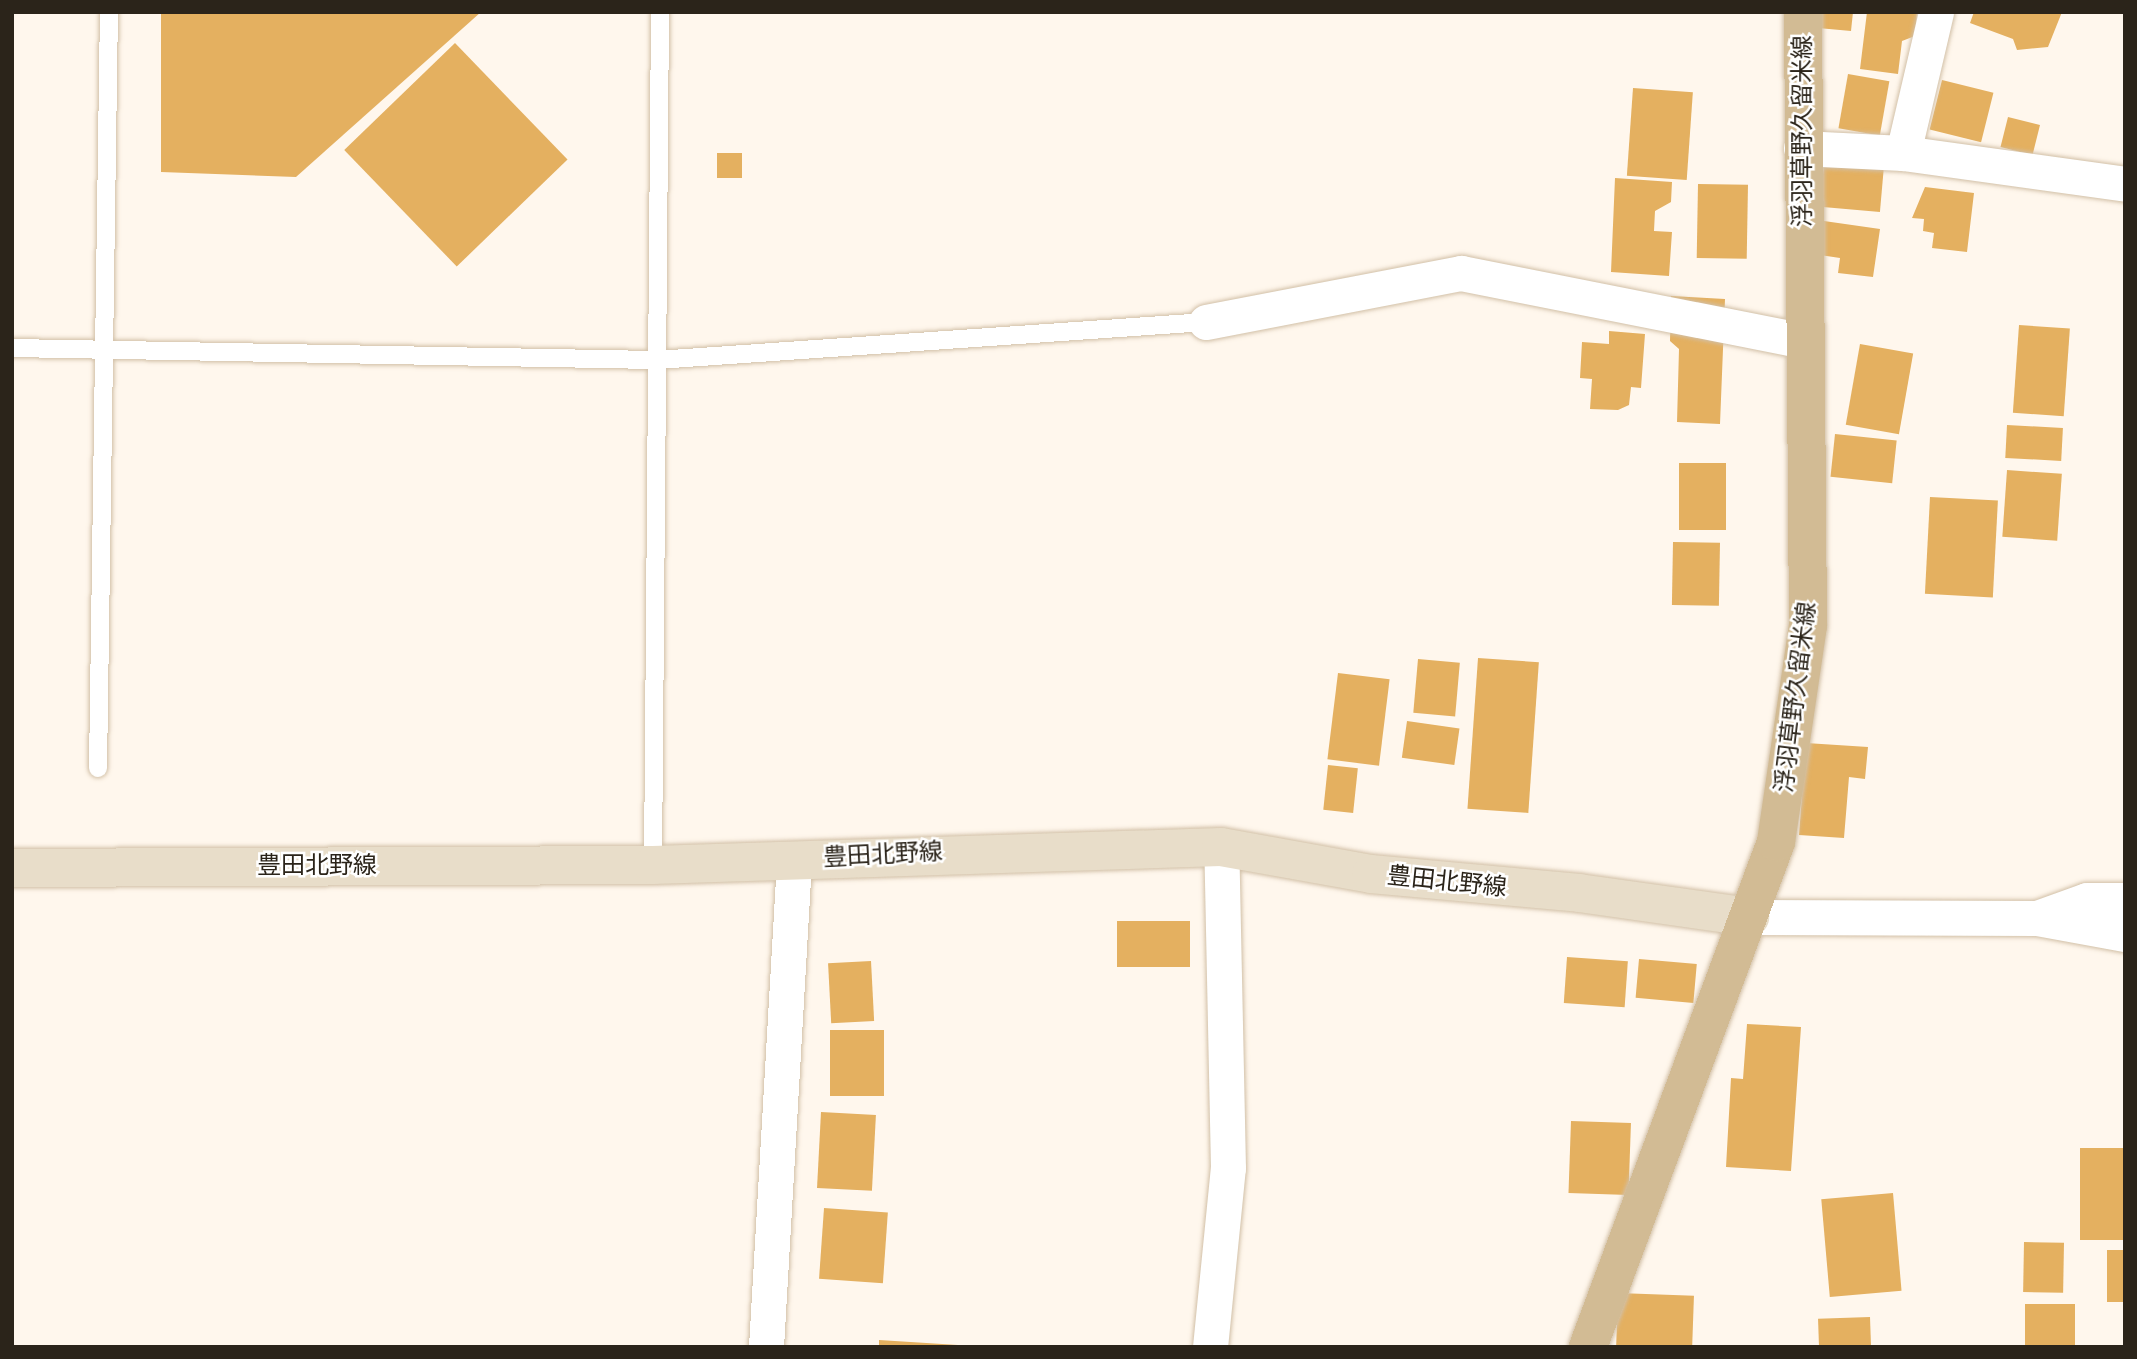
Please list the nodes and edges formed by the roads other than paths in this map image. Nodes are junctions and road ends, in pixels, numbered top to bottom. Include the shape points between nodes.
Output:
1 (109, 12) edge
2 (660, 12) edge
3 (1803, 12) edge
4 (1936, 12) edge
5 (1801, 148) junction
6 (1903, 153) junction
7 (2125, 184) edge
8 (1206, 322) joint
9 (1803, 341) junction
10 (106, 345) junction
11 (12, 348) edge
12 (657, 360) junction
13 (99, 768) dead end
14 (1221, 846) junction
15 (794, 859) junction
16 (653, 864) junction
17 (12, 868) edge
18 (2125, 900) edge
19 (1749, 917) junction
20 (2037, 918) junction
21 (2125, 934) edge
22 (766, 1347) edge
23 (1210, 1347) edge
24 (1588, 1347) edge

1 - 10 lane
2 - 12 lane
3 - 5 main road, 浮羽草野久留米線
4 - 6 street
5 - 6 street
5 - 9 main road, 浮羽草野久留米線
6 - 7 street
8 - 9 street via 1461,273
8 - 12 lane
9 - 19 main road, 浮羽草野久留米線 via 1808,626 1776,842
10 - 11 lane
10 - 12 lane
10 - 13 lane
12 - 16 lane
14 - 15 main road, 豊田北野線
14 - 19 main road, 豊田北野線 via 1371,874
14 - 23 street via 1228,1168
15 - 16 main road, 豊田北野線
15 - 22 street
16 - 17 main road, 豊田北野線
18 - 20 street via 2087,900
19 - 20 street
19 - 24 main road, 浮羽草野久留米線
20 - 21 street

